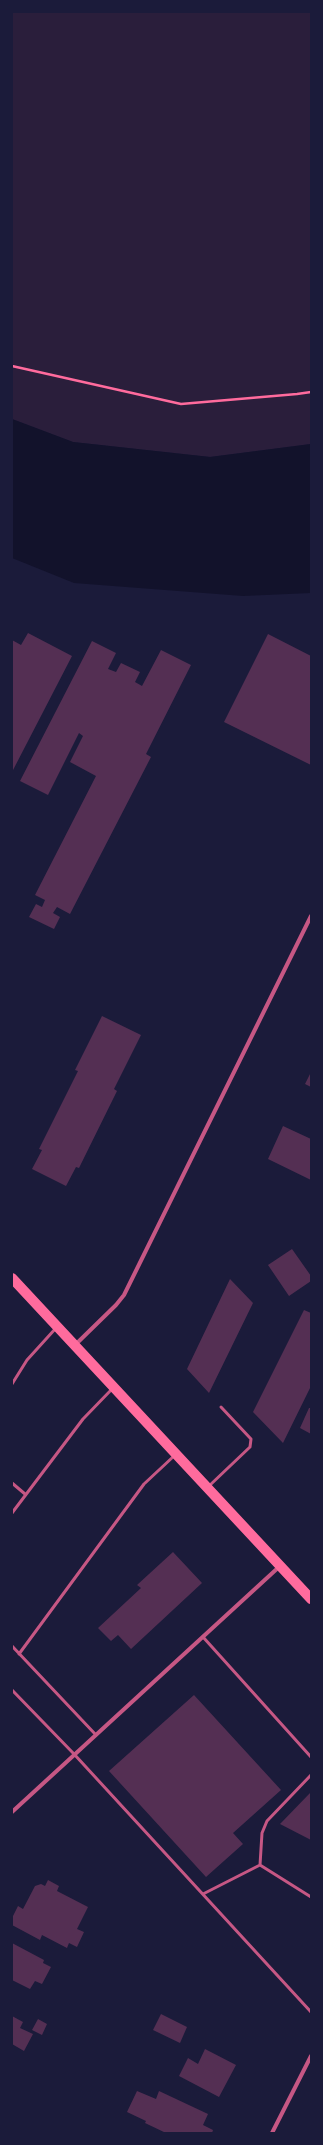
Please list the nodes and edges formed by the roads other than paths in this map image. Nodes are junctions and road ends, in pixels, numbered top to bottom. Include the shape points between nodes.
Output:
1 (311, 916) edge
2 (12, 1278) edge
3 (58, 1326) junction
4 (74, 1345) junction
5 (12, 1384) edge
6 (114, 1387) junction
7 (221, 1407) dead end
8 (176, 1454) junction
9 (12, 1483) edge
10 (208, 1487) junction
11 (25, 1494) junction
12 (12, 1513) edge
13 (280, 1566) junction
14 (311, 1599) edge
15 (203, 1637) junction
16 (12, 1646) edge
17 (19, 1654) junction
18 (12, 1690) edge
19 (96, 1735) junction
20 (74, 1754) junction
21 (311, 1757) edge
22 (311, 1775) edge
23 (12, 1812) edge
24 (260, 1866) junction
25 (203, 1894) junction
26 (311, 1897) edge
27 (311, 2012) edge
28 (311, 2056) edge
29 (272, 2133) edge

1 - 4 street via 124,1295
2 - 3 main road
3 - 4 main road
3 - 5 lane via 27,1360
4 - 6 main road
6 - 8 main road
6 - 11 lane via 83,1419
7 - 10 lane via 251,1439 250,1447
8 - 10 main road
8 - 17 lane via 144,1484
9 - 11 lane
10 - 13 main road
11 - 12 lane
13 - 14 main road
13 - 15 street
15 - 19 street
15 - 21 lane
16 - 17 lane
17 - 19 lane
18 - 20 lane
19 - 20 street
20 - 23 street
20 - 25 lane
22 - 24 lane via 267,1821 262,1833
24 - 25 lane
24 - 26 lane
25 - 27 lane
28 - 29 street

